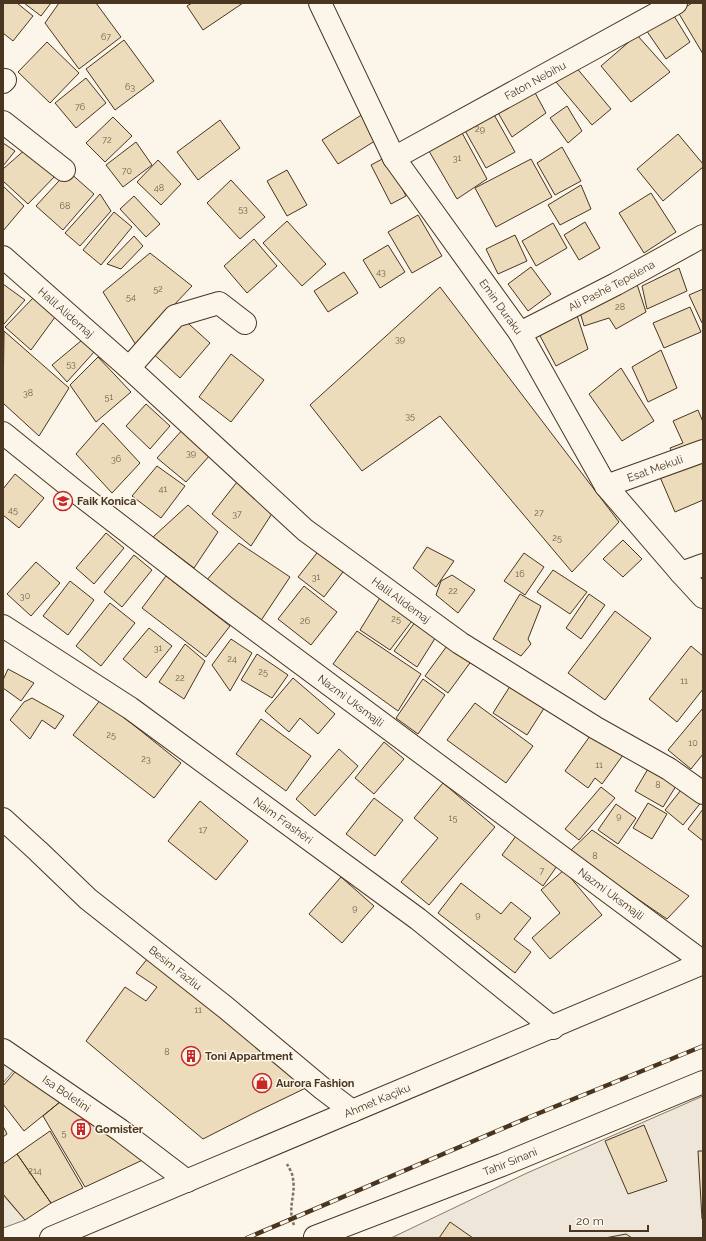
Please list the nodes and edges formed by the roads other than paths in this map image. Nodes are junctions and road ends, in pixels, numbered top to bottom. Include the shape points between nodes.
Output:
1 (320, 3) edge
2 (676, 3) edge
3 (3, 122) edge
4 (394, 158) junction
5 (64, 170) dead end
6 (703, 236) edge
7 (3, 258) edge
8 (245, 323) dead end
9 (520, 333) junction
10 (129, 368) junction
11 (3, 433) edge
12 (703, 451) edge
13 (606, 486) junction
14 (703, 565) edge
15 (681, 574) junction
16 (703, 597) edge
17 (3, 626) edge
18 (703, 793) edge
19 (3, 819) edge
20 (703, 963) edge
21 (553, 1028) junction
22 (3, 1050) edge
23 (703, 1082) edge
24 (352, 1111) junction
25 (187, 1181) junction
26 (310, 1236) edge
27 (51, 1238) edge

1 - 4 street, Emin Duraku
2 - 4 street, Faton Nebihu
3 - 5 street
4 - 9 street, Emin Duraku
6 - 9 street, Ali Pashë Tepelena
7 - 10 street, Halil Alidemaj
8 - 10 street via 219,303 175,316
9 - 13 street, Emin Duraku
10 - 18 street, Halil Alidemaj via 305,530 460,643 596,728 669,769
11 - 20 street, Nazmi Uksmajli via 225,607
12 - 13 street, Esat Mekuli
13 - 15 street, Emin Duraku
14 - 15 street
15 - 16 street, Emin Duraku
17 - 21 street, Naim Frashëri via 130,708 418,919
19 - 24 street, Besim Fazliu via 88,899
20 - 21 street, Ahmet Kaçiku
21 - 24 street, Ahmet Kaçiku
22 - 25 street, Isa Boletini via 120,1130
23 - 26 street, Tahir Sinani via 502,1165
24 - 25 street, Ahmet Kaçiku
25 - 27 street, Ahmet Kaçiku

